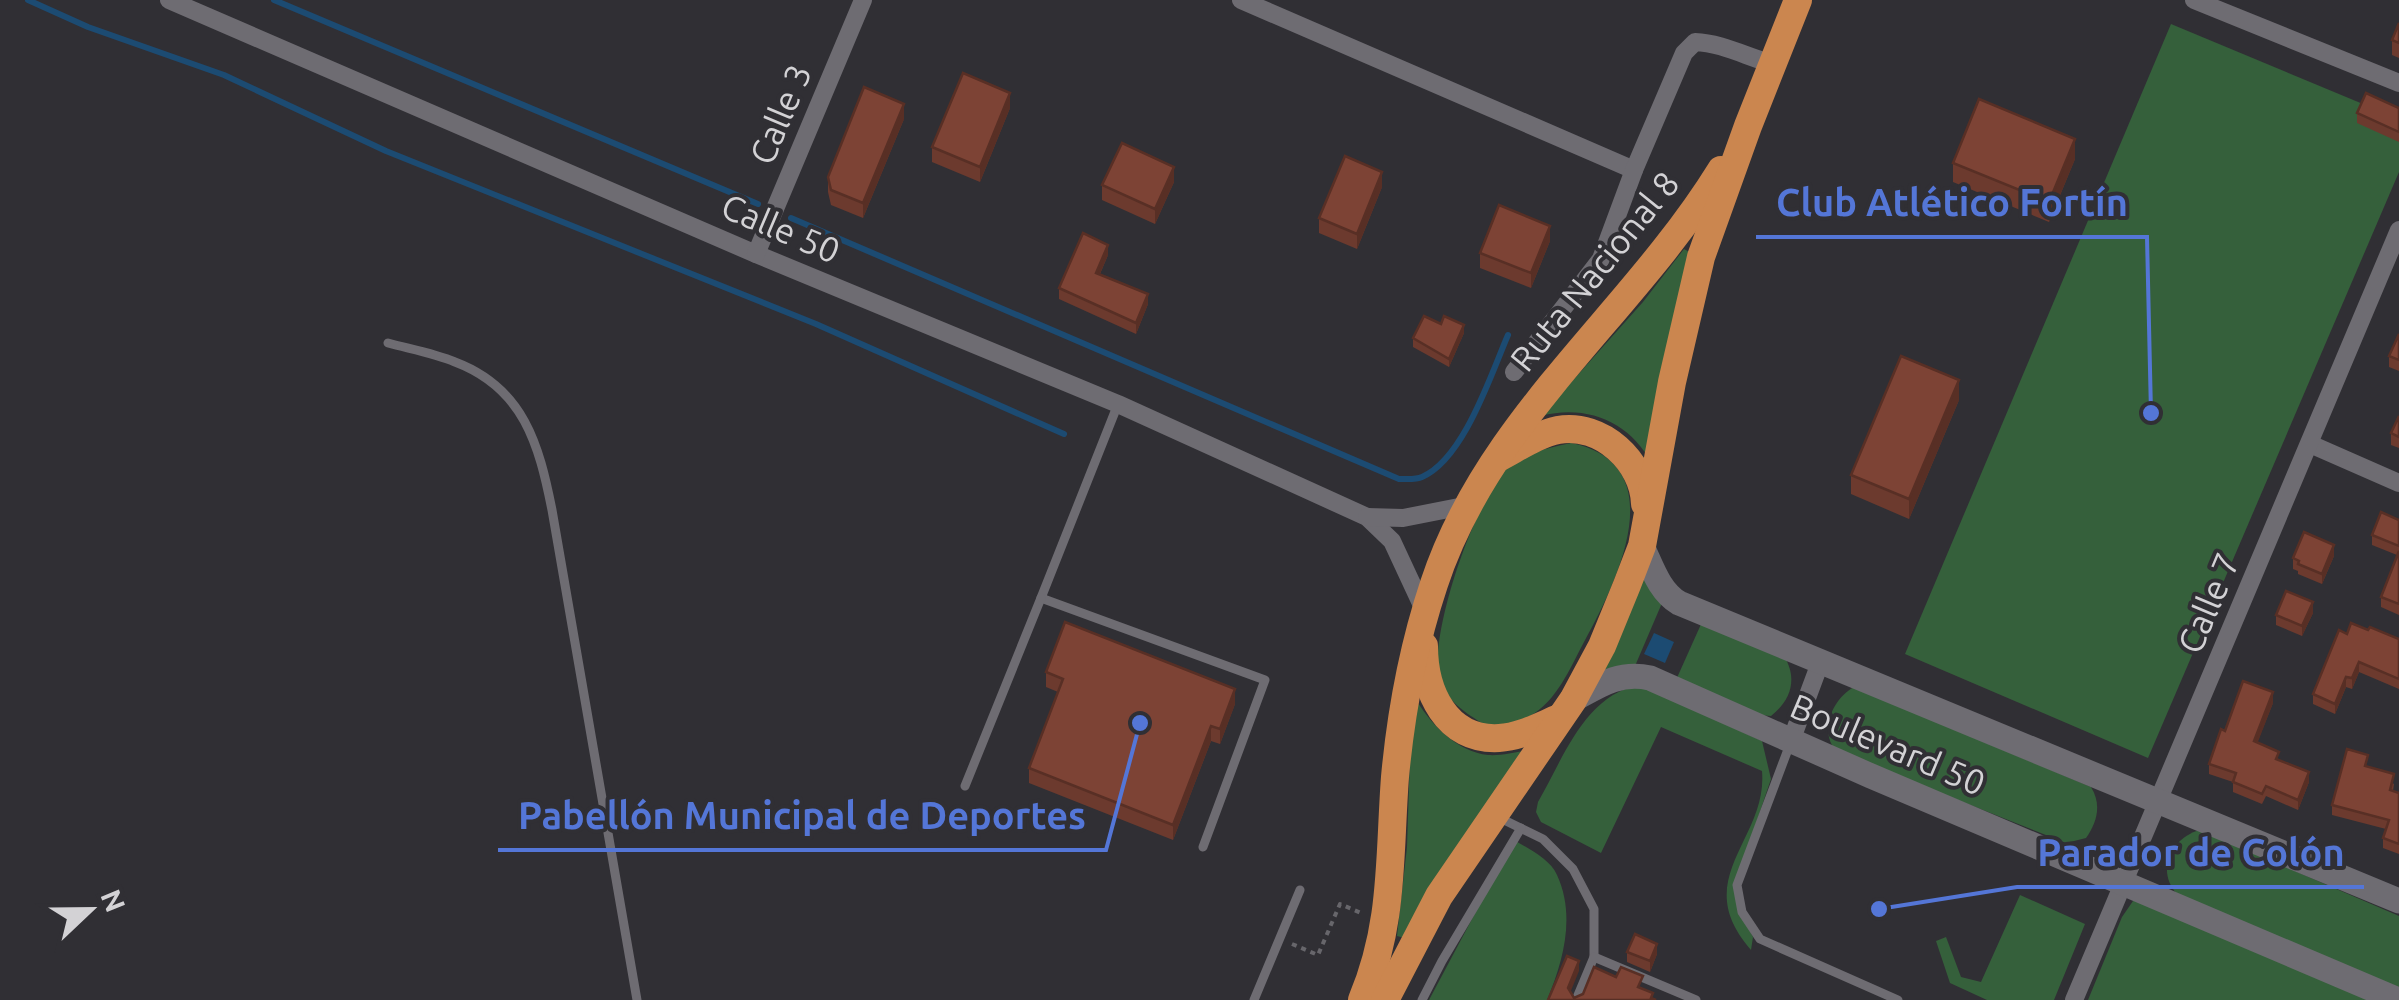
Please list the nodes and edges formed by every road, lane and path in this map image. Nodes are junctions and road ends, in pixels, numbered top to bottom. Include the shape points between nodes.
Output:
1 (169, 0) edge
2 (863, 0) edge
3 (1240, 0) edge
4 (1798, 0) edge
5 (2194, 0) edge
6 (1773, 64) junction
7 (2399, 83) edge
8 (1748, 126) junction
9 (1634, 170) junction
10 (2399, 230) edge
11 (756, 254) junction
12 (388, 342) dead end
13 (1514, 372) dead end
14 (1118, 404) junction
15 (2310, 444) junction
16 (1494, 460) junction
17 (2399, 483) edge
18 (1469, 504) junction
19 (1367, 516) junction
20 (1644, 533) junction
21 (1041, 598) junction
22 (1425, 613) junction
23 (1820, 662) junction
24 (1566, 709) junction
25 (1791, 741) junction
26 (965, 786) dead end
27 (2159, 802) junction
28 (1492, 814) junction
29 (1521, 828) junction
30 (1204, 847) dead end
31 (2123, 882) junction
32 (1300, 890) dead end
33 (2399, 901) edge
34 (1594, 957) junction
35 (637, 1000) edge
36 (1254, 1000) edge
37 (1362, 1000) edge
38 (1385, 1000) edge
39 (1422, 1000) edge
40 (1576, 1000) edge
41 (1696, 1000) edge
42 (1898, 1000) edge
43 (2074, 1000) edge
44 (2398, 1000) edge

1 - 11 street, Calle 50
2 - 11 street, Calle 3
3 - 9 street
4 - 6 highway, Ruta Nacional 8
5 - 7 street
6 - 8 highway, Ruta Nacional 8
6 - 9 street via 1696,42 1684,53
8 - 16 highway, Ruta Nacional 8 via 1674,238 1557,374
8 - 20 highway, Ruta Nacional 8 via 1691,296
9 - 13 street via 1601,259
10 - 15 street, Calle 7
11 - 14 street, Calle 50
12 - 35 lane via 457,362 483,377 514,404 534,438
14 - 19 street, Calle 50
14 - 21 lane
15 - 17 street
15 - 27 street, Calle 7
16 - 18 highway, Ruta Nacional 8
16 - 20 highway via 1557,430 1595,434 1626,456 1637,474
18 - 19 street, Calle 50 via 1403,518
18 - 22 highway, Ruta Nacional 8
19 - 22 street, Calle 50 via 1392,541
20 - 23 main road, Boulevard 50 via 1669,597
20 - 24 highway, Ruta Nacional 8 via 1602,646
21 - 26 lane
21 - 30 lane via 1265,680
22 - 24 highway, Ruta Nacional 8 via 1426,678 1432,698 1460,730 1502,738
22 - 37 highway, Ruta Nacional 8 via 1399,740 1385,928
23 - 25 street
23 - 27 main road, Boulevard 50
24 - 25 main road, Boulevard 50 via 1609,680 1637,675
24 - 28 highway, Ruta Nacional 8
25 - 31 main road, Boulevard 50
25 - 42 lane via 1738,886 1742,912 1760,939
27 - 31 street, Calle 7
27 - 33 main road, Boulevard 50
28 - 29 lane
28 - 38 highway, Ruta Nacional 8 via 1439,896
29 - 34 lane via 1544,839 1578,878 1594,909
29 - 39 lane
31 - 43 street, Calle 7
31 - 44 main road, Boulevard 50
32 - 36 lane
34 - 40 lane
34 - 41 lane

